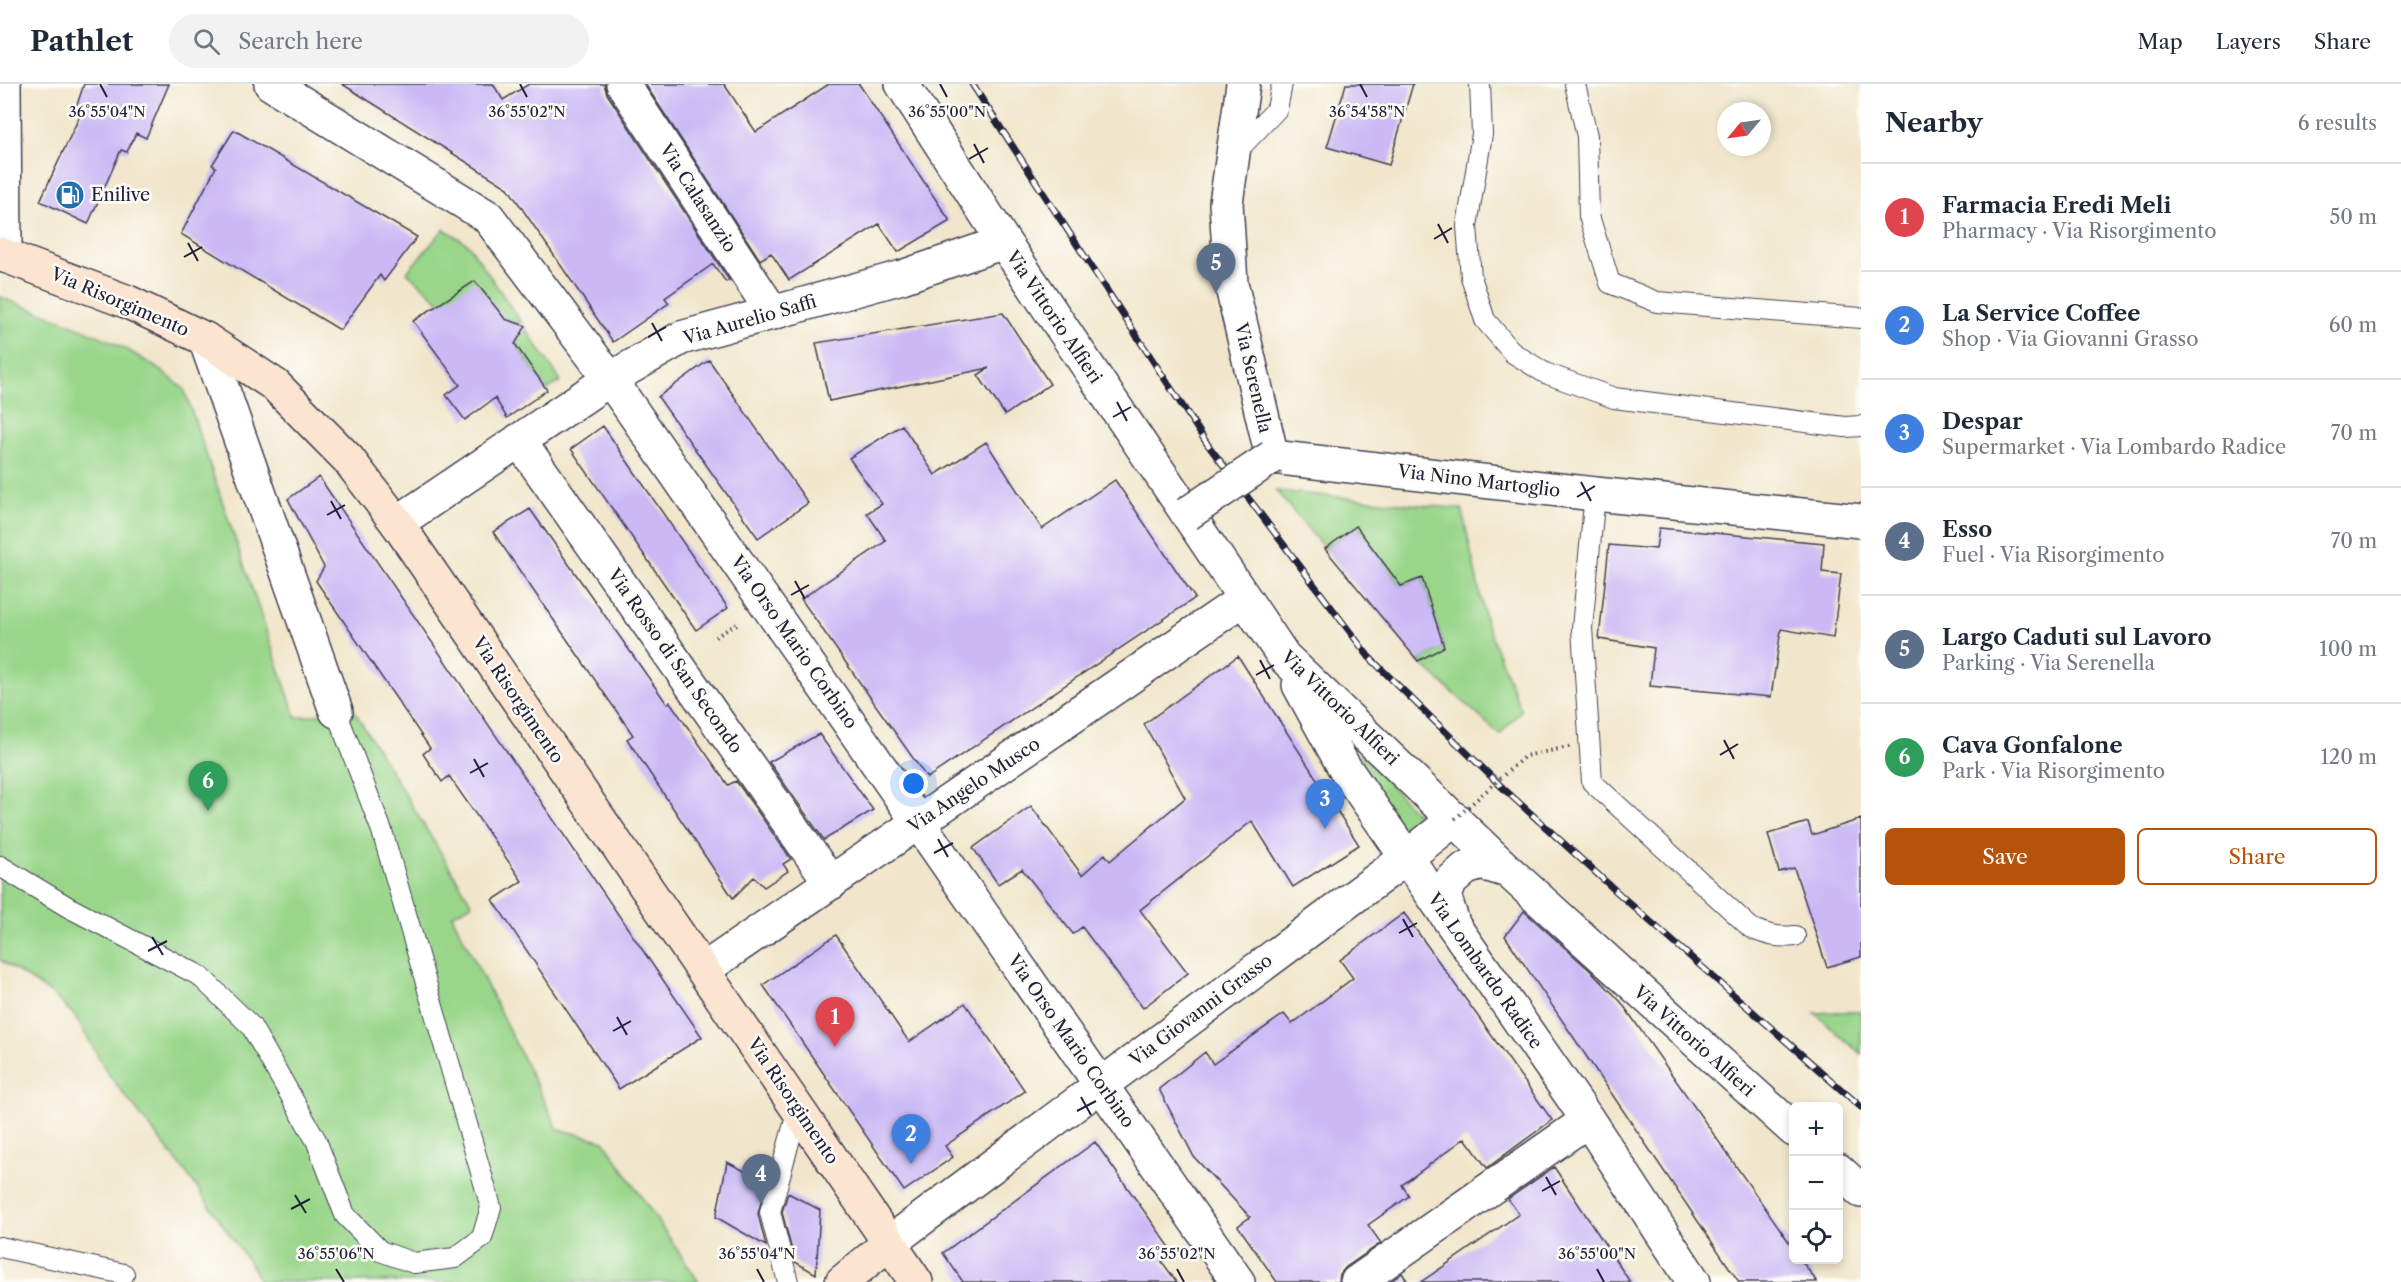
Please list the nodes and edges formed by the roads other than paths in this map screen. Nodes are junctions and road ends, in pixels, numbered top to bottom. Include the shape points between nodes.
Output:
1 (4, 84) edge
2 (271, 84) edge
3 (623, 84) edge
4 (902, 84) edge
5 (1243, 84) edge
6 (1282, 84) edge
7 (1480, 84) edge
8 (1575, 84) edge
9 (1232, 156) junction
10 (1004, 242) junction
11 (2, 255) edge
12 (773, 312) junction
13 (1861, 318) edge
14 (205, 339) junction
15 (610, 379) junction
16 (1861, 426) edge
17 (519, 440) junction
18 (1272, 457) junction
19 (1595, 494) junction
20 (1187, 514) junction
21 (1861, 521) edge
22 (397, 523) junction
23 (1244, 599) junction
24 (1284, 657) junction
25 (336, 711) joint
26 (1455, 819) junction
27 (920, 822) junction
28 (1407, 858) junction
29 (0, 866) edge
30 (1508, 871) junction
31 (831, 883) junction
32 (1453, 923) junction
33 (1795, 936) dead end
34 (703, 970) junction
35 (1101, 1084) junction
36 (798, 1109) junction
37 (1588, 1120) junction
38 (1789, 1125) edge
39 (1843, 1174) edge
40 (1861, 1191) edge
41 (889, 1243) junction
42 (0, 1247) edge
43 (124, 1274) dead end
44 (788, 1282) edge
45 (842, 1282) edge
46 (916, 1282) edge
47 (1238, 1282) edge
48 (1357, 1282) edge
49 (1694, 1282) edge

1 - 11 street
2 - 15 street, Via Orso Mario Corbino via 488,217
3 - 12 street, Via Calasanzio
4 - 10 street, Via Vittorio Alfieri
5 - 9 street, Via Serenella
6 - 9 lane via 1277,109
7 - 16 lane via 1482,134 1467,226 1471,277 1485,320 1513,353 1545,374 1614,398
8 - 13 lane via 1587,136 1589,216 1610,283 1657,302
9 - 18 street, Via Serenella via 1226,202 1231,283
10 - 12 street, Via Aurelio Saffi via 902,277
10 - 20 street, Via Vittorio Alfieri
11 - 14 main road, Via Risorgimento via 128,302
12 - 15 street, Via Aurelio Saffi via 681,338
14 - 22 main road, Via Risorgimento via 275,385 348,459
14 - 25 street
15 - 17 street, Via Aurelio Saffi
15 - 27 street, Via Orso Mario Corbino
17 - 22 street, Via Aurelio Saffi
17 - 31 street, Via Rosso di San Secondo
18 - 19 street, Via Nino Martoglio
18 - 20 street, bridge
19 - 21 street, Via Nino Martoglio
19 - 33 lane via 1582,628 1592,783 1752,927 1766,935
20 - 23 street, Via Vittorio Alfieri
22 - 34 main road, Via Risorgimento
23 - 24 street, Via Vittorio Alfieri
23 - 27 street, Via Angelo Musco
24 - 26 street, Via Vittorio Alfieri
24 - 28 street, Via Lombardo Radice via 1344,767
25 - 29 lane via 382,831 491,1207 482,1238 455,1258 414,1263 380,1251 345,1215 316,1140 250,1026 200,976 68,907
26 - 28 street, Via Giovanni Grasso
26 - 30 street, Via Vittorio Alfieri
27 - 31 street, Via Angelo Musco
27 - 35 street, Via Orso Mario Corbino
28 - 32 street, Via Lombardo Radice
28 - 35 street, Via Giovanni Grasso
30 - 32 street via 1482,863 1466,868 1450,882 1445,898
30 - 38 street, Via Vittorio Alfieri
31 - 34 street, Via Angelo Musco
32 - 37 street, Via Lombardo Radice
34 - 36 main road, Via Risorgimento
35 - 41 street, Via Giovanni Grasso
35 - 47 street, Via Orso Mario Corbino
36 - 41 main road, Via Risorgimento
36 - 44 lane via 770,1212
37 - 48 street
37 - 49 street, Via Lombardo Radice
39 - 40 street
41 - 45 main road
41 - 46 main road, Via Risorgimento
42 - 43 lane

